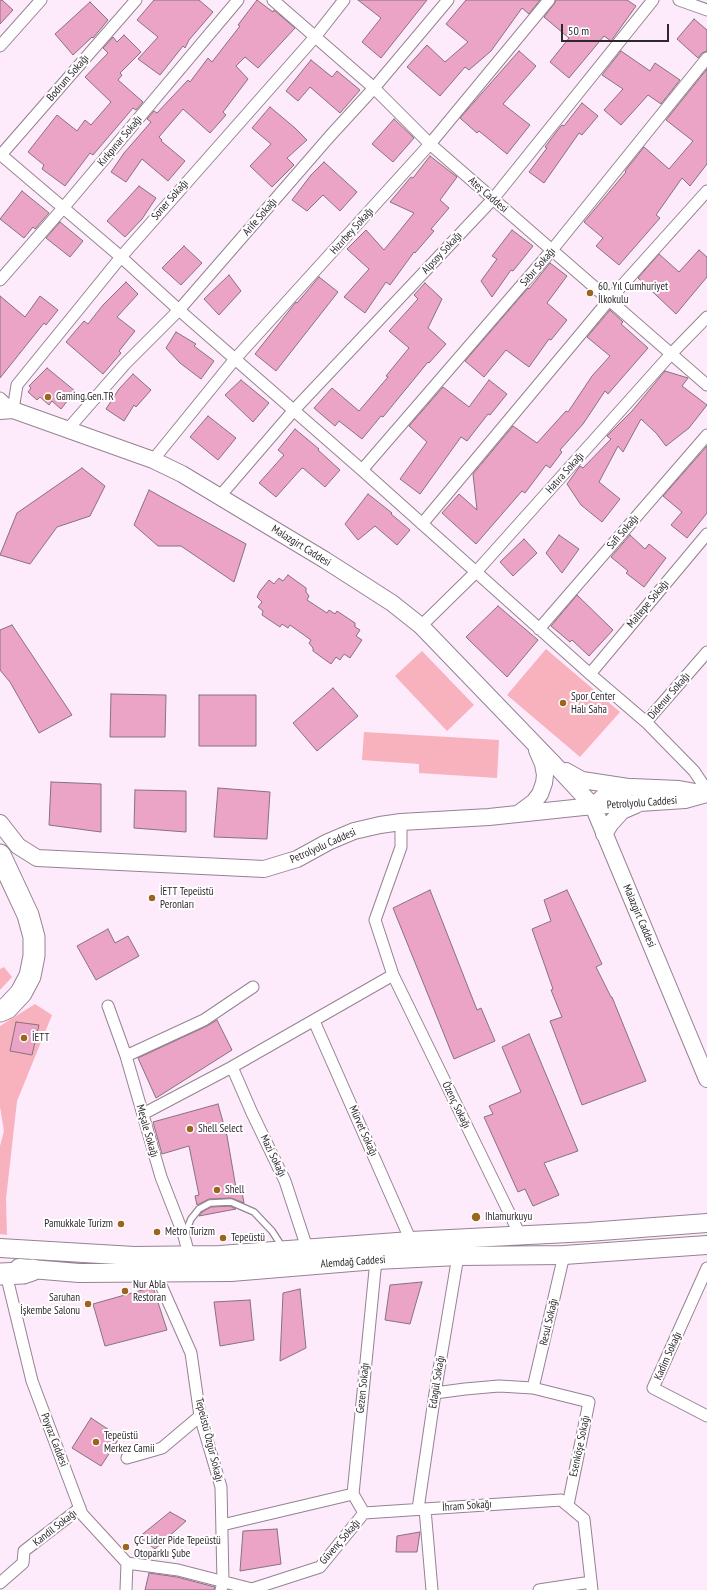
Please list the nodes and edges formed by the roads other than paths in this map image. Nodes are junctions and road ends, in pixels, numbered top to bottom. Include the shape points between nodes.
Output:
1 (41, 0) edge
2 (136, 0) edge
3 (238, 0) edge
4 (273, 0) edge
5 (344, 0) edge
6 (448, 0) edge
7 (549, 0) edge
8 (653, 0) edge
9 (680, 0) edge
10 (707, 10) edge
11 (315, 37) junction
12 (0, 46) edge
13 (707, 58) edge
14 (374, 88) junction
15 (430, 144) junction
16 (0, 155) edge
17 (707, 191) edge
18 (493, 199) junction
19 (64, 207) junction
20 (552, 250) junction
21 (121, 256) junction
22 (0, 280) edge
23 (610, 300) junction
24 (179, 310) junction
25 (707, 317) edge
26 (671, 354) junction
27 (236, 358) junction
28 (707, 385) edge
29 (0, 398) edge
30 (7, 410) edge
31 (294, 410) junction
32 (68, 430) junction
33 (707, 435) edge
34 (153, 460) junction
35 (362, 470) junction
36 (220, 496) junction
37 (422, 524) junction
38 (707, 534) edge
39 (476, 572) junction
40 (421, 626) junction
41 (539, 629) junction
42 (707, 652) edge
43 (590, 674) junction
44 (646, 722) junction
45 (535, 745) junction
46 (554, 764) junction
47 (632, 787) junction
48 (707, 794) edge
49 (637, 804) junction
50 (593, 806) junction
51 (518, 814) junction
52 (401, 822) junction
53 (0, 823) edge
54 (604, 834) junction
55 (0, 855) edge
56 (393, 975) junction
57 (253, 988) dead end
58 (108, 1006) dead end
59 (0, 1011) edge
60 (314, 1021) junction
61 (126, 1056) junction
62 (232, 1067) junction
63 (707, 1079) edge
64 (142, 1114) junction
65 (707, 1223) edge
66 (520, 1235) junction
67 (184, 1236) junction
68 (411, 1241) junction
69 (707, 1245) edge
70 (0, 1248) edge
71 (307, 1248) junction
72 (284, 1249) junction
73 (189, 1255) junction
74 (564, 1255) junction
75 (458, 1256) junction
76 (376, 1260) junction
77 (707, 1268) edge
78 (32, 1270) joint
79 (2, 1271) edge
80 (156, 1274) junction
81 (533, 1388) junction
82 (435, 1393) junction
83 (200, 1416) junction
84 (707, 1416) edge
85 (127, 1458) dead end
86 (353, 1494) junction
87 (568, 1505) junction
88 (80, 1508) junction
89 (422, 1509) junction
90 (364, 1513) junction
91 (222, 1525) junction
92 (127, 1563) junction
93 (0, 1583) edge
94 (222, 1586) edge
95 (591, 1586) edge
96 (126, 1590) edge
97 (432, 1590) edge
98 (539, 1590) edge

1 - 12 street
2 - 16 street, Bodrum Sokağı
3 - 19 street, Kırkpınar Sokağı
4 - 11 street, Ateş Caddesi
5 - 11 street, Soner Sokağı
6 - 14 street, Arife Sokağı
7 - 15 street, Hızırbey Sokağı
8 - 18 street, Alpsoy Sokağı
9 - 10 street
11 - 14 street, Ateş Caddesi
11 - 21 street, Soner Sokağı
13 - 20 street, Sabır Sokağı
14 - 15 street, Ateş Caddesi
14 - 24 street, Arife Sokağı
15 - 18 street, Ateş Caddesi
15 - 27 street, Hızırbey Sokağı
16 - 19 street
17 - 23 street
18 - 20 street, Ateş Caddesi
18 - 31 street, Alpsoy Sokağı
19 - 21 street
19 - 22 street, Kırkpınar Sokağı
20 - 23 street, Ateş Caddesi
20 - 35 street, Sabır Sokağı
21 - 24 street
21 - 30 street, Soner Sokağı via 17,385
23 - 26 street, Ateş Caddesi
23 - 37 street
24 - 27 street
24 - 32 street, Arife Sokağı via 125,364
25 - 26 street, Hatıra Sokağı
26 - 28 street, Ateş Caddesi
26 - 39 street, Hatıra Sokağı
27 - 31 street
27 - 34 street, Hızırbey Sokağı
29 - 30 street, Malazgirt Caddesi
30 - 32 main road, Malazgirt Caddesi
31 - 35 street
31 - 36 street, Alpsoy Sokağı
32 - 34 main road, Malazgirt Caddesi
33 - 41 street, Safi Sokağı
34 - 36 main road, Malazgirt Caddesi
35 - 37 street
36 - 40 main road, Malazgirt Caddesi via 385,599
37 - 39 street
38 - 43 street, Maltepe Sokağı
39 - 40 street, Hatıra Sokağı
39 - 41 street
40 - 45 main road, Malazgirt Caddesi
41 - 43 street
42 - 44 street, Didenur Sokağı
43 - 44 street
44 - 48 street via 694,771
45 - 46 main road, Malazgirt Caddesi
45 - 51 main road via 543,764 544,783 534,802
46 - 47 main road, Malazgirt Caddesi via 582,780
46 - 50 main road, Malazgirt Caddesi
47 - 48 main road via 679,789
47 - 50 main road via 615,791
48 - 49 main road, Petrolyolu Caddesi via 685,800
49 - 50 main road, Petrolyolu Caddesi
49 - 54 main road via 622,811
50 - 51 main road, Petrolyolu Caddesi
50 - 54 main road, Malazgirt Caddesi
51 - 52 main road, Petrolyolu Caddesi
52 - 53 main road, Petrolyolu Caddesi via 354,831 297,859 264,869 37,858 18,846
52 - 56 street, Özenç Sokağı via 401,847 375,920
54 - 63 main road, Malazgirt Caddesi
55 - 59 highway via 28,915 34,937 30,976 21,993 7,1008
56 - 60 street
56 - 66 street, Özenç Sokağı
57 - 61 street via 204,1020
58 - 61 street, Meşale Sokağı
60 - 62 street
60 - 68 street, Mürvet Sokağı
61 - 64 street, Meşale Sokağı
62 - 64 street
62 - 71 street, Mazi Sokağı via 285,1181
64 - 67 street, Meşale Sokağı via 161,1177
65 - 66 main road, Alemdağ Caddesi
66 - 68 main road, Alemdağ Caddesi
67 - 72 lane via 191,1219 199,1209 210,1202 231,1202 254,1212 272,1231
67 - 73 street, Meşale Sokağı
68 - 71 main road, Alemdağ Caddesi
69 - 74 main road, Alemdağ Caddesi
70 - 73 main road, Alemdağ Caddesi via 134,1256
71 - 72 main road, Alemdağ Caddesi
72 - 73 main road, Alemdağ Caddesi
74 - 75 main road, Alemdağ Caddesi
74 - 81 street, Resul Sokağı
75 - 76 main road, Alemdağ Caddesi
75 - 82 street, Edagül Sokağı
76 - 80 main road, Alemdağ Caddesi via 231,1272
76 - 86 street, Gezen Sokağı
77 - 84 street, Kadim Sokağı via 653,1388
78 - 79 highway via 23,1273
78 - 80 main road, Alemdağ Caddesi
79 - 88 street, Poyraz Caddesi via 32,1381
80 - 83 street, Tepeüstü Özgür Sokağı via 191,1352
81 - 82 street, Esenköşe Sokağı via 500,1386
81 - 87 street, Esenköşe Sokağı via 589,1402
82 - 89 street, Edagül Sokağı
83 - 85 street via 162,1448
83 - 91 street, Tepeüstü Özgür Sokağı via 221,1487
86 - 90 street
86 - 91 street
87 - 89 street, İhram Sokağı via 561,1500
87 - 95 street via 584,1518
88 - 92 street, Poyraz Caddesi via 82,1514
88 - 93 street, Kandil Sokağı via 24,1552 23,1563
89 - 90 street, İhram Sokağı
89 - 97 street, Edagül Sokağı
90 - 94 street, Güvenç Sokağı via 320,1566 252,1589
91 - 94 street, Tepeüstü Özgür Sokağı
92 - 94 street, Güvenç Sokağı via 178,1570
92 - 96 street
95 - 98 street

